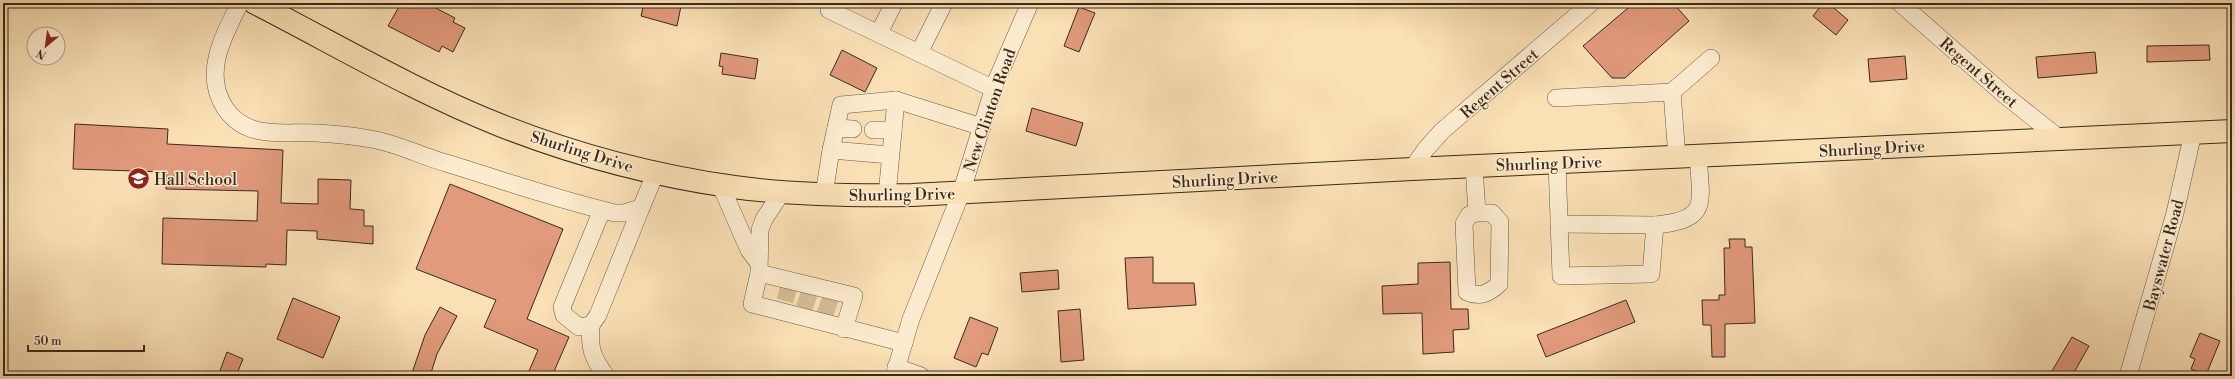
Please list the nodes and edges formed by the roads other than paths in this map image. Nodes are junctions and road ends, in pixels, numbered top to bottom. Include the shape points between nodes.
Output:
1 (240, 3) edge
2 (255, 3) edge
3 (894, 3) edge
4 (944, 3) edge
5 (1030, 3) edge
6 (1591, 3) edge
7 (1900, 3) edge
8 (830, 10) dead end
9 (879, 33) junction
10 (919, 53) junction
11 (1711, 58) dead end
12 (994, 89) junction
13 (1672, 92) junction
14 (1556, 98) dead end
15 (896, 100) junction
16 (982, 127) junction
17 (836, 128) junction
18 (852, 129) dead end
19 (873, 130) dead end
20 (893, 130) junction
21 (2232, 131) edge
22 (2193, 133) junction
23 (2060, 139) junction
24 (830, 150) junction
25 (890, 155) junction
26 (1687, 157) junction
27 (1557, 162) junction
28 (1474, 166) junction
29 (1412, 169) junction
30 (656, 172) junction
31 (720, 184) junction
32 (782, 192) junction
33 (961, 193) junction
34 (824, 194) junction
35 (886, 195) junction
36 (641, 208) junction
37 (602, 210) junction
38 (1477, 213) dead end
39 (1559, 224) junction
40 (1655, 225) junction
41 (759, 267) junction
42 (787, 295) junction
43 (807, 301) junction
44 (592, 325) junction
45 (844, 329) junction
46 (904, 342) junction
47 (895, 372) edge
48 (606, 376) edge
49 (921, 376) edge
50 (2128, 376) edge

1 - 37 street via 218,48 215,70 218,93 225,108 236,120 252,129 279,134 316,133 372,139 446,164
2 - 30 main road, Shurling Drive via 442,100 502,126 592,156
3 - 9 street
4 - 10 street
5 - 12 street, New Clinton Road
6 - 29 street, Regent Street via 1442,131
7 - 23 street, Regent Street via 2006,96
8 - 9 street
9 - 10 street
10 - 12 street
11 - 13 street
12 - 16 street, New Clinton Road
13 - 14 street
13 - 26 street
15 - 16 street
15 - 17 street via 841,105
15 - 20 street
16 - 33 street, New Clinton Road
17 - 18 street
17 - 24 street
19 - 20 street
20 - 25 street
21 - 22 main road, Shurling Drive
22 - 23 main road, Shurling Drive
22 - 50 street, Bayswater Road via 2175,213
23 - 26 main road, Shurling Drive
24 - 25 street
24 - 34 street
25 - 35 street
26 - 27 main road, Shurling Drive
26 - 40 street via 1701,194 1699,204 1693,215 1677,223
27 - 28 main road, Shurling Drive
27 - 39 street
28 - 29 main road, Shurling Drive
28 - 38 street
29 - 33 main road, Shurling Drive
30 - 31 main road, Shurling Drive
30 - 36 street
31 - 32 main road, Shurling Drive
31 - 41 street
32 - 34 main road, Shurling Drive
32 - 41 street via 764,219 760,230
33 - 35 main road, Shurling Drive
33 - 46 street, New Clinton Road via 919,297
34 - 35 main road, Shurling Drive
36 - 37 street via 624,213
36 - 44 street
37 - 44 street via 562,307 564,315 579,327
39 - 40 street
39 - 40 street via 1561,276 1651,274
41 - 42 street
41 - 42 street via 752,304
42 - 43 street
42 - 43 street
43 - 45 street via 824,319
43 - 45 street via 832,294 854,296
44 - 48 street via 592,354
45 - 46 street
46 - 47 street, New Clinton Road
47 - 49 street

